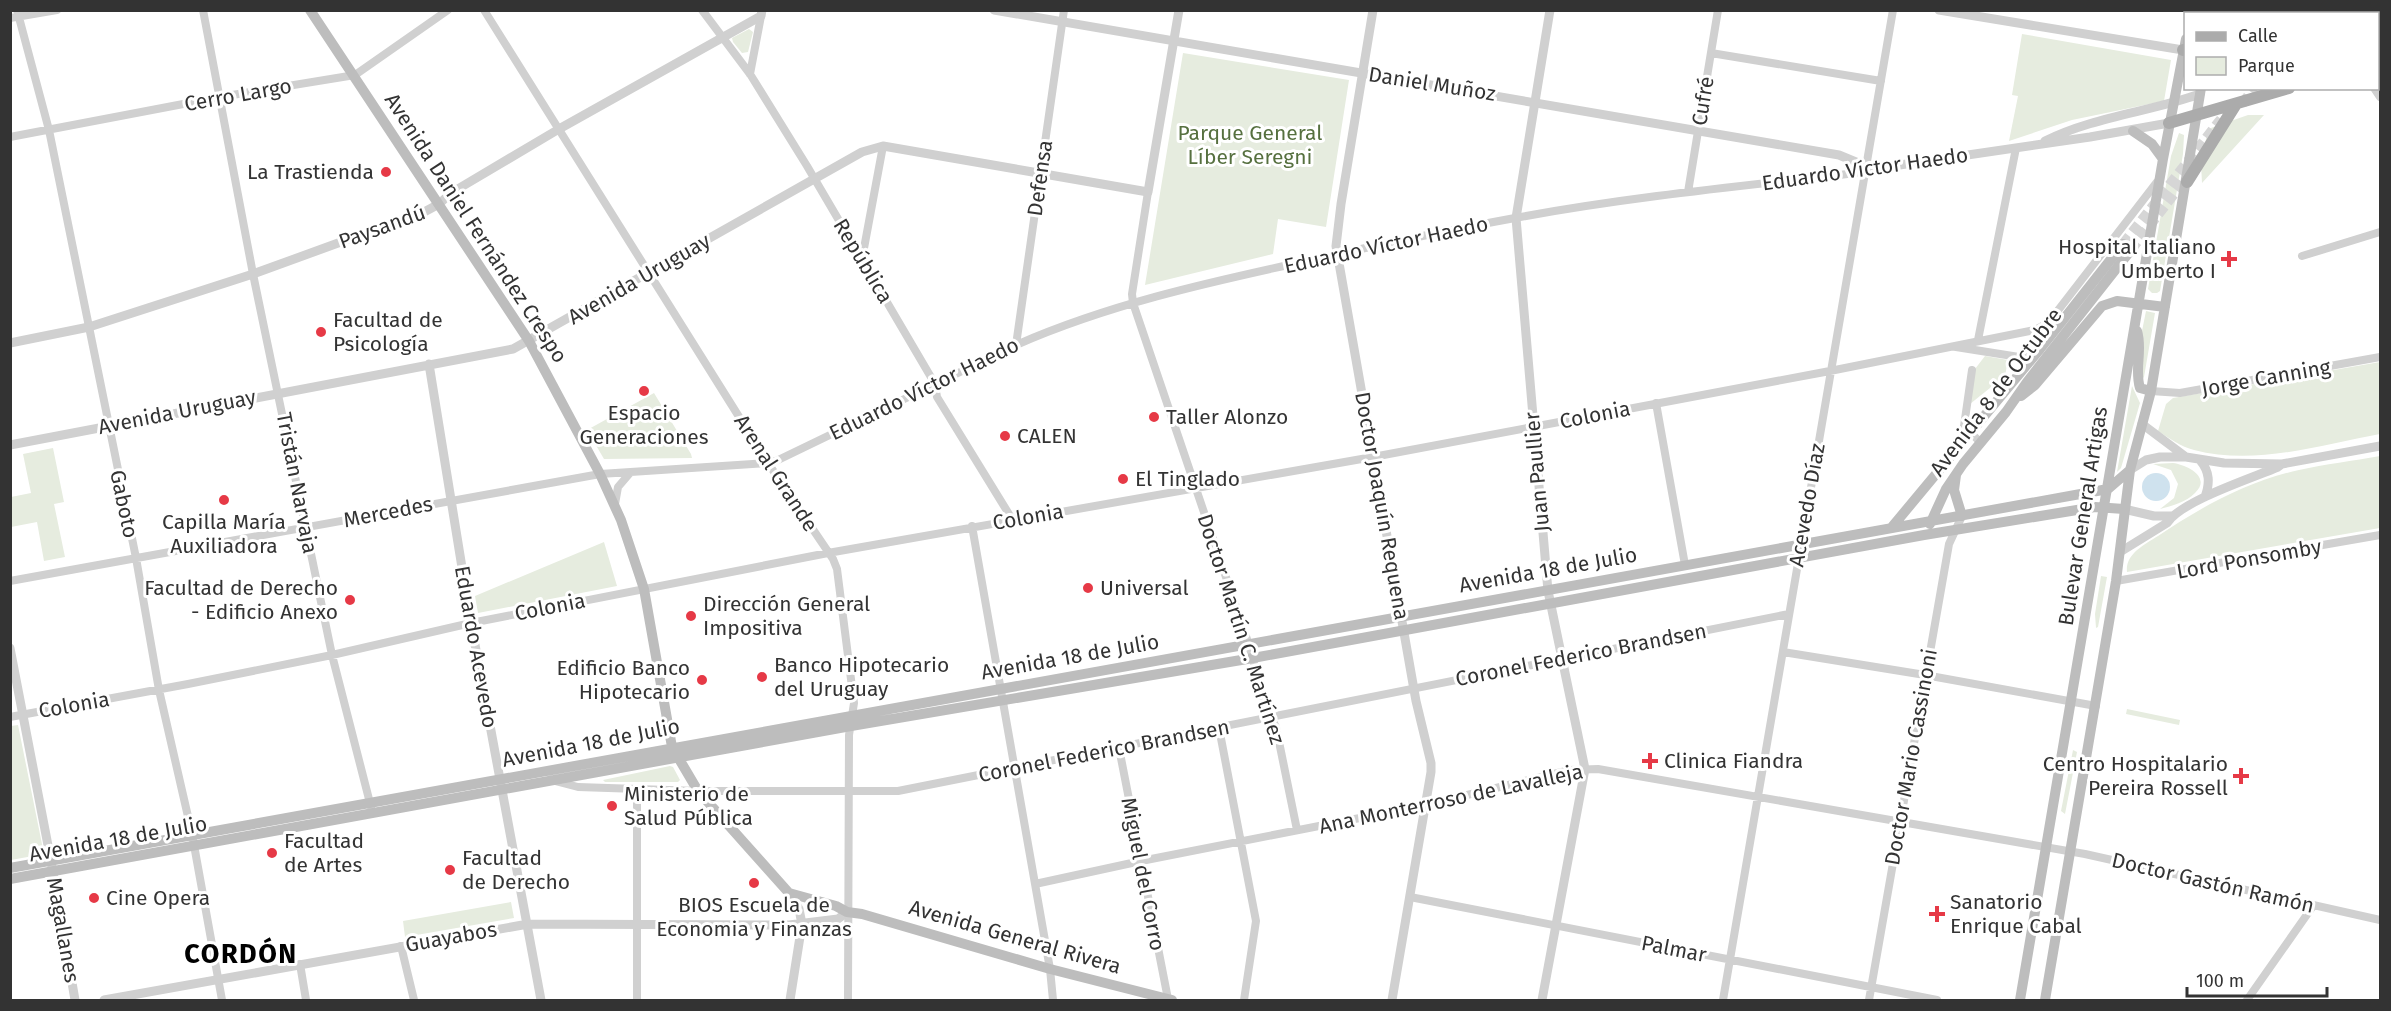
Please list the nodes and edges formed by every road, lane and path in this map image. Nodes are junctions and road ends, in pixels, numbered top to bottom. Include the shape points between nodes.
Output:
1 (57, 10) edge
2 (203, 10) edge
3 (310, 10) edge
4 (448, 10) edge
5 (484, 10) edge
6 (702, 10) edge
7 (994, 10) edge
8 (1064, 10) edge
9 (1179, 10) edge
10 (1373, 10) edge
11 (1550, 10) edge
12 (1718, 10) edge
13 (1893, 10) edge
14 (1939, 10) edge
15 (761, 13) edge
16 (15, 15) edge
17 (1063, 22) junction
18 (722, 38) junction
19 (1175, 40) junction
20 (2184, 46) edge
21 (2184, 50) edge
22 (1711, 53) junction
23 (1363, 72) junction
24 (750, 74) junction
25 (355, 75) junction
26 (1881, 81) junction
27 (2282, 90) edge
28 (2201, 92) edge
29 (220, 97) junction
30 (1534, 101) junction
31 (2172, 104) junction
32 (2236, 104) junction
33 (2197, 115) junction
34 (2169, 123) junction
35 (559, 129) junction
36 (49, 130) junction
37 (1698, 130) junction
38 (2133, 131) junction
39 (10, 137) edge
40 (2036, 145) junction
41 (883, 146) junction
42 (2016, 148) junction
43 (2163, 159) junction
44 (1868, 167) junction
45 (1041, 174) junction
46 (814, 178) junction
47 (2160, 179) junction
48 (2187, 182) junction
49 (1148, 192) junction
50 (1688, 192) junction
51 (439, 204) junction
52 (1516, 218) junction
53 (2380, 232) edge
54 (1338, 254) junction
55 (2302, 256) dead end
56 (862, 259) junction
57 (253, 274) junction
58 (649, 274) junction
59 (1133, 303) junction
60 (2138, 304) junction
61 (2165, 307) junction
62 (2046, 324) joint
63 (2135, 326) junction
64 (89, 327) junction
65 (1978, 340) junction
66 (530, 341) junction
67 (10, 343) edge
68 (1016, 345) junction
69 (1954, 346) junction
70 (2040, 349) junction
71 (2380, 357) edge
72 (429, 364) junction
73 (1972, 370) dead end
74 (1830, 371) junction
75 (935, 384) junction
76 (2151, 391) junction
77 (279, 393) junction
78 (2015, 401) junction
79 (1656, 403) junction
80 (2142, 424) junction
81 (108, 426) junction
82 (1533, 427) junction
83 (1970, 434) junction
84 (1981, 442) junction
85 (10, 445) edge
86 (2380, 446) edge
87 (1374, 457) junction
88 (2186, 457) junction
89 (2200, 460) junction
90 (768, 463) junction
91 (2282, 464) junction
92 (2130, 470) junction
93 (631, 472) junction
94 (600, 474) junction
95 (1956, 475) junction
96 (1195, 489) junction
97 (2108, 489) junction
98 (2205, 498) junction
99 (450, 500) junction
100 (614, 505) junction
101 (2105, 506) junction
102 (2124, 509) junction
103 (1962, 516) junction
104 (2171, 516) junction
105 (1012, 519) junction
106 (1931, 521) junction
107 (972, 526) junction
108 (306, 527) junction
109 (1892, 527) junction
110 (1955, 530) junction
111 (1924, 535) junction
112 (2380, 535) edge
113 (1801, 545) junction
114 (2120, 552) junction
115 (828, 553) junction
116 (136, 558) junction
117 (1798, 559) junction
118 (1685, 565) junction
119 (10, 580) edge
120 (2116, 581) junction
121 (644, 589) junction
122 (1548, 591) junction
123 (1551, 603) junction
124 (1789, 614) junction
125 (1401, 616) junction
126 (471, 622) junction
127 (1404, 630) junction
128 (1249, 645) junction
129 (10, 648) edge
130 (1782, 652) junction
131 (332, 655) junction
132 (1252, 658) junction
133 (1563, 658) junction
134 (1926, 675) junction
135 (1414, 688) junction
136 (1000, 689) junction
137 (159, 690) junction
138 (2071, 701) junction
139 (1002, 702) junction
140 (2096, 706) junction
141 (24, 714) junction
142 (1270, 716) junction
143 (10, 717) edge
144 (852, 721) junction
145 (1219, 728) junction
146 (672, 747) junction
147 (1119, 748) junction
148 (679, 758) junction
149 (1015, 769) junction
150 (1586, 769) junction
151 (551, 780) junction
152 (501, 784) junction
153 (638, 789) junction
154 (698, 791) junction
155 (848, 791) junction
156 (1759, 797) junction
157 (1426, 805) junction
158 (371, 807) junction
159 (1900, 822) junction
160 (1297, 830) junction
161 (193, 839) junction
162 (1242, 841) junction
163 (2045, 847) junction
164 (2071, 852) junction
165 (1141, 861) junction
166 (52, 866) junction
167 (10, 867) edge
168 (10, 879) edge
169 (1035, 884) junction
170 (789, 892) junction
171 (1410, 897) junction
172 (2313, 906) junction
173 (848, 912) junction
174 (2380, 920) edge
175 (528, 924) junction
176 (637, 924) junction
177 (802, 924) junction
178 (1556, 926) junction
179 (401, 946) junction
180 (1730, 960) junction
181 (300, 964) junction
182 (1050, 969) junction
183 (218, 980) junction
184 (1871, 988) junction
185 (75, 1000) edge
186 (105, 1000) edge
187 (222, 1000) edge
188 (306, 1000) edge
189 (414, 1000) edge
190 (541, 1000) edge
191 (637, 1000) edge
192 (790, 1000) edge
193 (848, 1000) edge
194 (1053, 1000) edge
195 (1170, 1000) edge
196 (1244, 1000) edge
197 (1392, 1000) edge
198 (1542, 1000) edge
199 (1722, 1000) edge
200 (1869, 1000) edge
201 (1937, 1000) edge
202 (2019, 1000) edge
203 (2045, 1000) edge
204 (2247, 1000) edge

1 - 16 street
2 - 29 street, Tristán Narvaja
3 - 25 main road, Avenida Daniel Fernández Crespo
4 - 25 street, Cerro Largo
5 - 35 street, Arenal Grande
6 - 18 street, República
7 - 17 street, Daniel Muñoz
8 - 17 street, Defensa
9 - 19 street, Doctor Martín C. Martínez
10 - 23 street, Doctor Joaquín Requena
11 - 30 street, Juan Paullier
12 - 22 street, Cufré
13 - 26 street, Acevedo Díaz
14 - 20 street
15 - 18 street, Paysandú
15 - 24 street
16 - 36 street, Gaboto
17 - 19 street, Daniel Muñoz
17 - 45 street, Defensa
18 - 24 street, República
18 - 35 street, Paysandú
19 - 23 street, Daniel Muñoz
19 - 49 street, Doctor Martín C. Martínez
21 - 31 main road, Bulevar General Artigas
22 - 26 street
22 - 37 street, Cufré
23 - 30 street, Daniel Muñoz
23 - 54 street, Doctor Joaquín Requena via 1336,240
24 - 46 street, República
25 - 29 street, Cerro Largo
25 - 51 main road, Avenida Daniel Fernández Crespo
26 - 44 street, Acevedo Díaz
27 - 32 main road
28 - 31 street, Eduardo Víctor Haedo
28 - 33 main road, Bulevar General Artigas
29 - 36 street, Cerro Largo
29 - 57 street, Tristán Narvaja
30 - 37 street, Daniel Muñoz
30 - 52 street, Juan Paullier
31 - 34 main road, Bulevar General Artigas
31 - 40 street, Eduardo Víctor Haedo via 2073,128
32 - 33 main road
32 - 48 main road
33 - 34 main road
33 - 48 main road, Bulevar General Artigas
34 - 38 street, Eduardo Víctor Haedo
34 - 43 main road, Bulevar General Artigas
35 - 51 street, Paysandú
35 - 58 street, Arenal Grande
36 - 39 street, Cerro Largo
36 - 64 street, Gaboto
37 - 44 street, Daniel Muñoz via 1839,154
37 - 50 street, Cufré
38 - 40 street, Eduardo Víctor Haedo
38 - 43 main road via 2152,144
40 - 42 street, Eduardo Víctor Haedo
41 - 45 street, Avenida Uruguay
41 - 46 street, Avenida Uruguay via 862,152
41 - 56 street
42 - 44 street, Eduardo Víctor Haedo
42 - 65 street
43 - 47 main road, Bulevar General Artigas
44 - 50 street, Eduardo Víctor Haedo via 1856,172
44 - 74 street, Acevedo Díaz
45 - 49 street, Avenida Uruguay
45 - 68 street, Defensa
46 - 56 street, República
46 - 58 street, Avenida Uruguay
47 - 60 main road, Bulevar General Artigas
47 - 62 street, Avenida 8 de Octubre
48 - 61 main road, Bulevar General Artigas
49 - 59 street, Doctor Martín C. Martínez
50 - 52 street, Eduardo Víctor Haedo
51 - 57 street, Paysandú
51 - 66 main road, Avenida Daniel Fernández Crespo
52 - 54 street, Eduardo Víctor Haedo
52 - 82 street, Juan Paullier
53 - 55 street
54 - 59 street, Eduardo Víctor Haedo
54 - 87 street, Doctor Joaquín Requena
56 - 75 street, República
57 - 64 street, Paysandú
57 - 77 street, Tristán Narvaja
58 - 66 street, Avenida Uruguay
58 - 90 street, Arenal Grande
59 - 68 street, Eduardo Víctor Haedo
59 - 96 street, Doctor Martín C. Martínez
60 - 61 main road
60 - 63 main road, Bulevar General Artigas
60 - 78 main road via 2117,301 2097,310 2035,385
61 - 76 main road, Bulevar General Artigas
62 - 65 street, Colonia via 2035,330
63 - 76 main road via 2140,351 2138,380 2140,388
63 - 97 main road, Bulevar General Artigas
64 - 67 street, Paysandú
64 - 81 street, Gaboto
65 - 69 street, Colonia
66 - 72 street, Avenida Uruguay via 513,349
66 - 94 main road, Avenida Daniel Fernández Crespo
68 - 75 street, Eduardo Víctor Haedo
69 - 70 street, Avenida 8 de Octubre via 2019,357
69 - 74 street, Colonia
70 - 78 main road, Avenida 8 de Octubre via 2127,247
70 - 83 main road, Avenida 8 de Octubre
71 - 76 street, Jorge Canning via 2180,393
72 - 77 street, Avenida Uruguay
72 - 99 street, Eduardo Acevedo
73 - 83 street via 1964,421
74 - 79 street, Colonia
74 - 113 street, Acevedo Díaz
75 - 90 street, Eduardo Víctor Haedo
75 - 105 street, República via 937,397
76 - 80 main road, Bulevar General Artigas
77 - 81 street, Avenida Uruguay
77 - 108 street, Tristán Narvaja
78 - 84 main road, Avenida 8 de Octubre
79 - 82 street, Colonia
79 - 118 street
80 - 88 street
80 - 92 main road, Bulevar General Artigas
81 - 85 street, Avenida Uruguay
81 - 116 street, Gaboto
82 - 87 street, Colonia
82 - 122 street, Juan Paullier
83 - 84 street
83 - 109 main road, Avenida 8 de Octubre
84 - 95 main road, Avenida 8 de Octubre
86 - 91 street
87 - 96 street, Colonia
87 - 125 street, Doctor Joaquín Requena
88 - 89 street
88 - 92 street via 2152,459
89 - 91 street
89 - 98 street via 2209,476
90 - 93 street, Mercedes
90 - 115 street, Arenal Grande
91 - 98 street
92 - 97 main road
92 - 102 main road, Bulevar General Artigas
93 - 94 street, Mercedes
93 - 100 street via 618,487
94 - 99 street, Mercedes
94 - 100 main road, Avenida Daniel Fernández Crespo
95 - 103 main road via 1954,490
95 - 106 main road, Avenida 8 de Octubre
96 - 105 street, Colonia
96 - 128 street, Doctor Martín C. Martínez
97 - 101 main road, Bulevar General Artigas
97 - 103 main road, Avenida 18 de Julio
98 - 104 street
99 - 108 street, Mercedes
99 - 126 street, Eduardo Acevedo
100 - 121 main road, Avenida Daniel Fernández Crespo
101 - 102 main road, Avenida 18 de Julio
101 - 110 main road, Avenida 18 de Julio
101 - 138 main road, Bulevar General Artigas
102 - 104 street
102 - 114 main road, Bulevar General Artigas
103 - 106 main road, Avenida 18 de Julio
103 - 110 street, Doctor Mario Cassinoni
104 - 114 street via 2167,523
105 - 107 street, Colonia
106 - 109 main road, Avenida 18 de Julio
106 - 111 main road, Avenida 8 de Octubre
107 - 115 street, Colonia
107 - 136 street
108 - 116 street, Mercedes
108 - 131 street, Tristán Narvaja
109 - 113 main road, Avenida 18 de Julio
110 - 111 main road, Avenida 18 de Julio
110 - 134 street, Doctor Mario Cassinoni via 1949,544
111 - 117 main road, Avenida 18 de Julio
112 - 120 street, Lord Ponsomby
113 - 117 street, Acevedo Díaz
113 - 118 main road, Avenida 18 de Julio
114 - 120 main road, Bulevar General Artigas
115 - 121 street, Colonia
115 - 144 street, Arenal Grande via 837,568 854,702
116 - 119 street, Mercedes
116 - 137 street, Gaboto
117 - 123 main road, Avenida 18 de Julio
117 - 124 street, Acevedo Díaz
118 - 122 main road, Avenida 18 de Julio
120 - 140 main road, Bulevar General Artigas
121 - 126 street, Colonia
121 - 146 main road, Avenida Daniel Fernández Crespo
122 - 123 street, Juan Paullier
122 - 125 main road, Avenida 18 de Julio
123 - 127 main road, Avenida 18 de Julio
123 - 133 street, Juan Paullier
124 - 130 street, Acevedo Díaz
124 - 133 street, Coronel Federico Brandsen
125 - 127 street, Doctor Joaquín Requena
125 - 128 main road, Avenida 18 de Julio
126 - 131 street, Colonia
126 - 152 street, Eduardo Acevedo
127 - 132 main road, Avenida 18 de Julio
127 - 135 street, Doctor Joaquín Requena
128 - 132 street, Doctor Martín C. Martínez
128 - 136 main road, Avenida 18 de Julio
129 - 141 street, Magallanes
130 - 134 street
130 - 156 street, Acevedo Díaz
131 - 137 street, Colonia
131 - 158 street, Tristán Narvaja
132 - 139 main road, Avenida 18 de Julio
132 - 142 street, Doctor Martín C. Martínez
133 - 135 street, Coronel Federico Brandsen
133 - 150 street, Juan Paullier
134 - 138 street
134 - 159 street, Doctor Mario Cassinoni
135 - 142 street, Coronel Federico Brandsen
135 - 157 street, Doctor Joaquín Requena via 1431,763
136 - 139 street
136 - 144 main road, Avenida 18 de Julio
137 - 141 street, Colonia
137 - 161 street, Gaboto
138 - 140 street
138 - 163 main road, Bulevar General Artigas
139 - 144 main road, Avenida 18 de Julio
139 - 149 street
140 - 164 main road, Bulevar General Artigas
141 - 143 street, Colonia
141 - 166 street, Magallanes
142 - 145 street, Coronel Federico Brandsen
142 - 160 street, Doctor Martín C. Martínez via 1276,727
144 - 146 main road, Avenida 18 de Julio
144 - 148 main road, Avenida 18 de Julio
144 - 155 street, Arenal Grande
145 - 147 street, Coronel Federico Brandsen
145 - 162 street
146 - 148 main road
146 - 152 main road, Avenida 18 de Julio
147 - 149 street, Coronel Federico Brandsen
147 - 165 street, Miguel del Corro
148 - 151 main road, Avenida 18 de Julio
148 - 154 main road
149 - 155 street, Coronel Federico Brandsen via 898,791
149 - 169 street
150 - 156 street, Ana Monterroso de Lavalleja
150 - 157 street, Ana Monterroso de Lavalleja
150 - 178 street, Juan Paullier
151 - 152 main road, Avenida 18 de Julio
151 - 153 street, Avenida 18 de Julio via 578,787
152 - 158 main road, Avenida 18 de Julio
152 - 175 street, Eduardo Acevedo
153 - 154 street, Avenida 18 de Julio
153 - 176 street
154 - 155 street, Coronel Federico Brandsen
154 - 170 main road
155 - 173 street, Arenal Grande
156 - 159 street, Ana Monterroso de Lavalleja
156 - 180 street, Acevedo Díaz
157 - 160 street, Ana Monterroso de Lavalleja
157 - 171 street, Doctor Joaquín Requena
158 - 161 main road, Avenida 18 de Julio
159 - 163 street, Ana Monterroso de Lavalleja
159 - 184 street, Doctor Mario Cassinoni
160 - 162 street, Ana Monterroso de Lavalleja
161 - 166 main road, Avenida 18 de Julio
161 - 183 street, Gaboto
162 - 165 street, Ana Monterroso de Lavalleja
162 - 196 street via 1256,921
163 - 164 street, Doctor Gastón Ramón
163 - 202 main road, Bulevar General Artigas
164 - 172 street, Doctor Gastón Ramón
164 - 203 main road, Bulevar General Artigas
165 - 169 street, Ana Monterroso de Lavalleja
165 - 195 street, Miguel del Corro
166 - 167 main road, Avenida 18 de Julio
166 - 168 main road, Avenida 18 de Julio
166 - 185 street, Magallanes
169 - 182 street
170 - 173 main road, Avenida General Rivera
170 - 177 street
171 - 178 street, Palmar
171 - 197 street, Doctor Joaquín Requena
172 - 174 street, Doctor Gastón Ramón
172 - 204 street
173 - 177 street via 838,919
173 - 182 main road, Avenida General Rivera
173 - 193 street, Arenal Grande
175 - 176 street, Guayabos
175 - 179 street, Guayabos
175 - 190 street, Eduardo Acevedo
176 - 177 street, Guayabos
176 - 191 street
177 - 192 street
178 - 180 street, Palmar
178 - 198 street, Juan Paullier
179 - 181 street, Guayabos
179 - 189 street
180 - 184 street, Palmar
180 - 199 street, Acevedo Díaz
181 - 183 street, Guayabos
181 - 188 street
182 - 194 street
182 - 195 main road, Avenida General Rivera
183 - 186 street, Guayabos
183 - 187 street, Gaboto
184 - 200 street, Doctor Mario Cassinoni
184 - 201 street, Palmar

